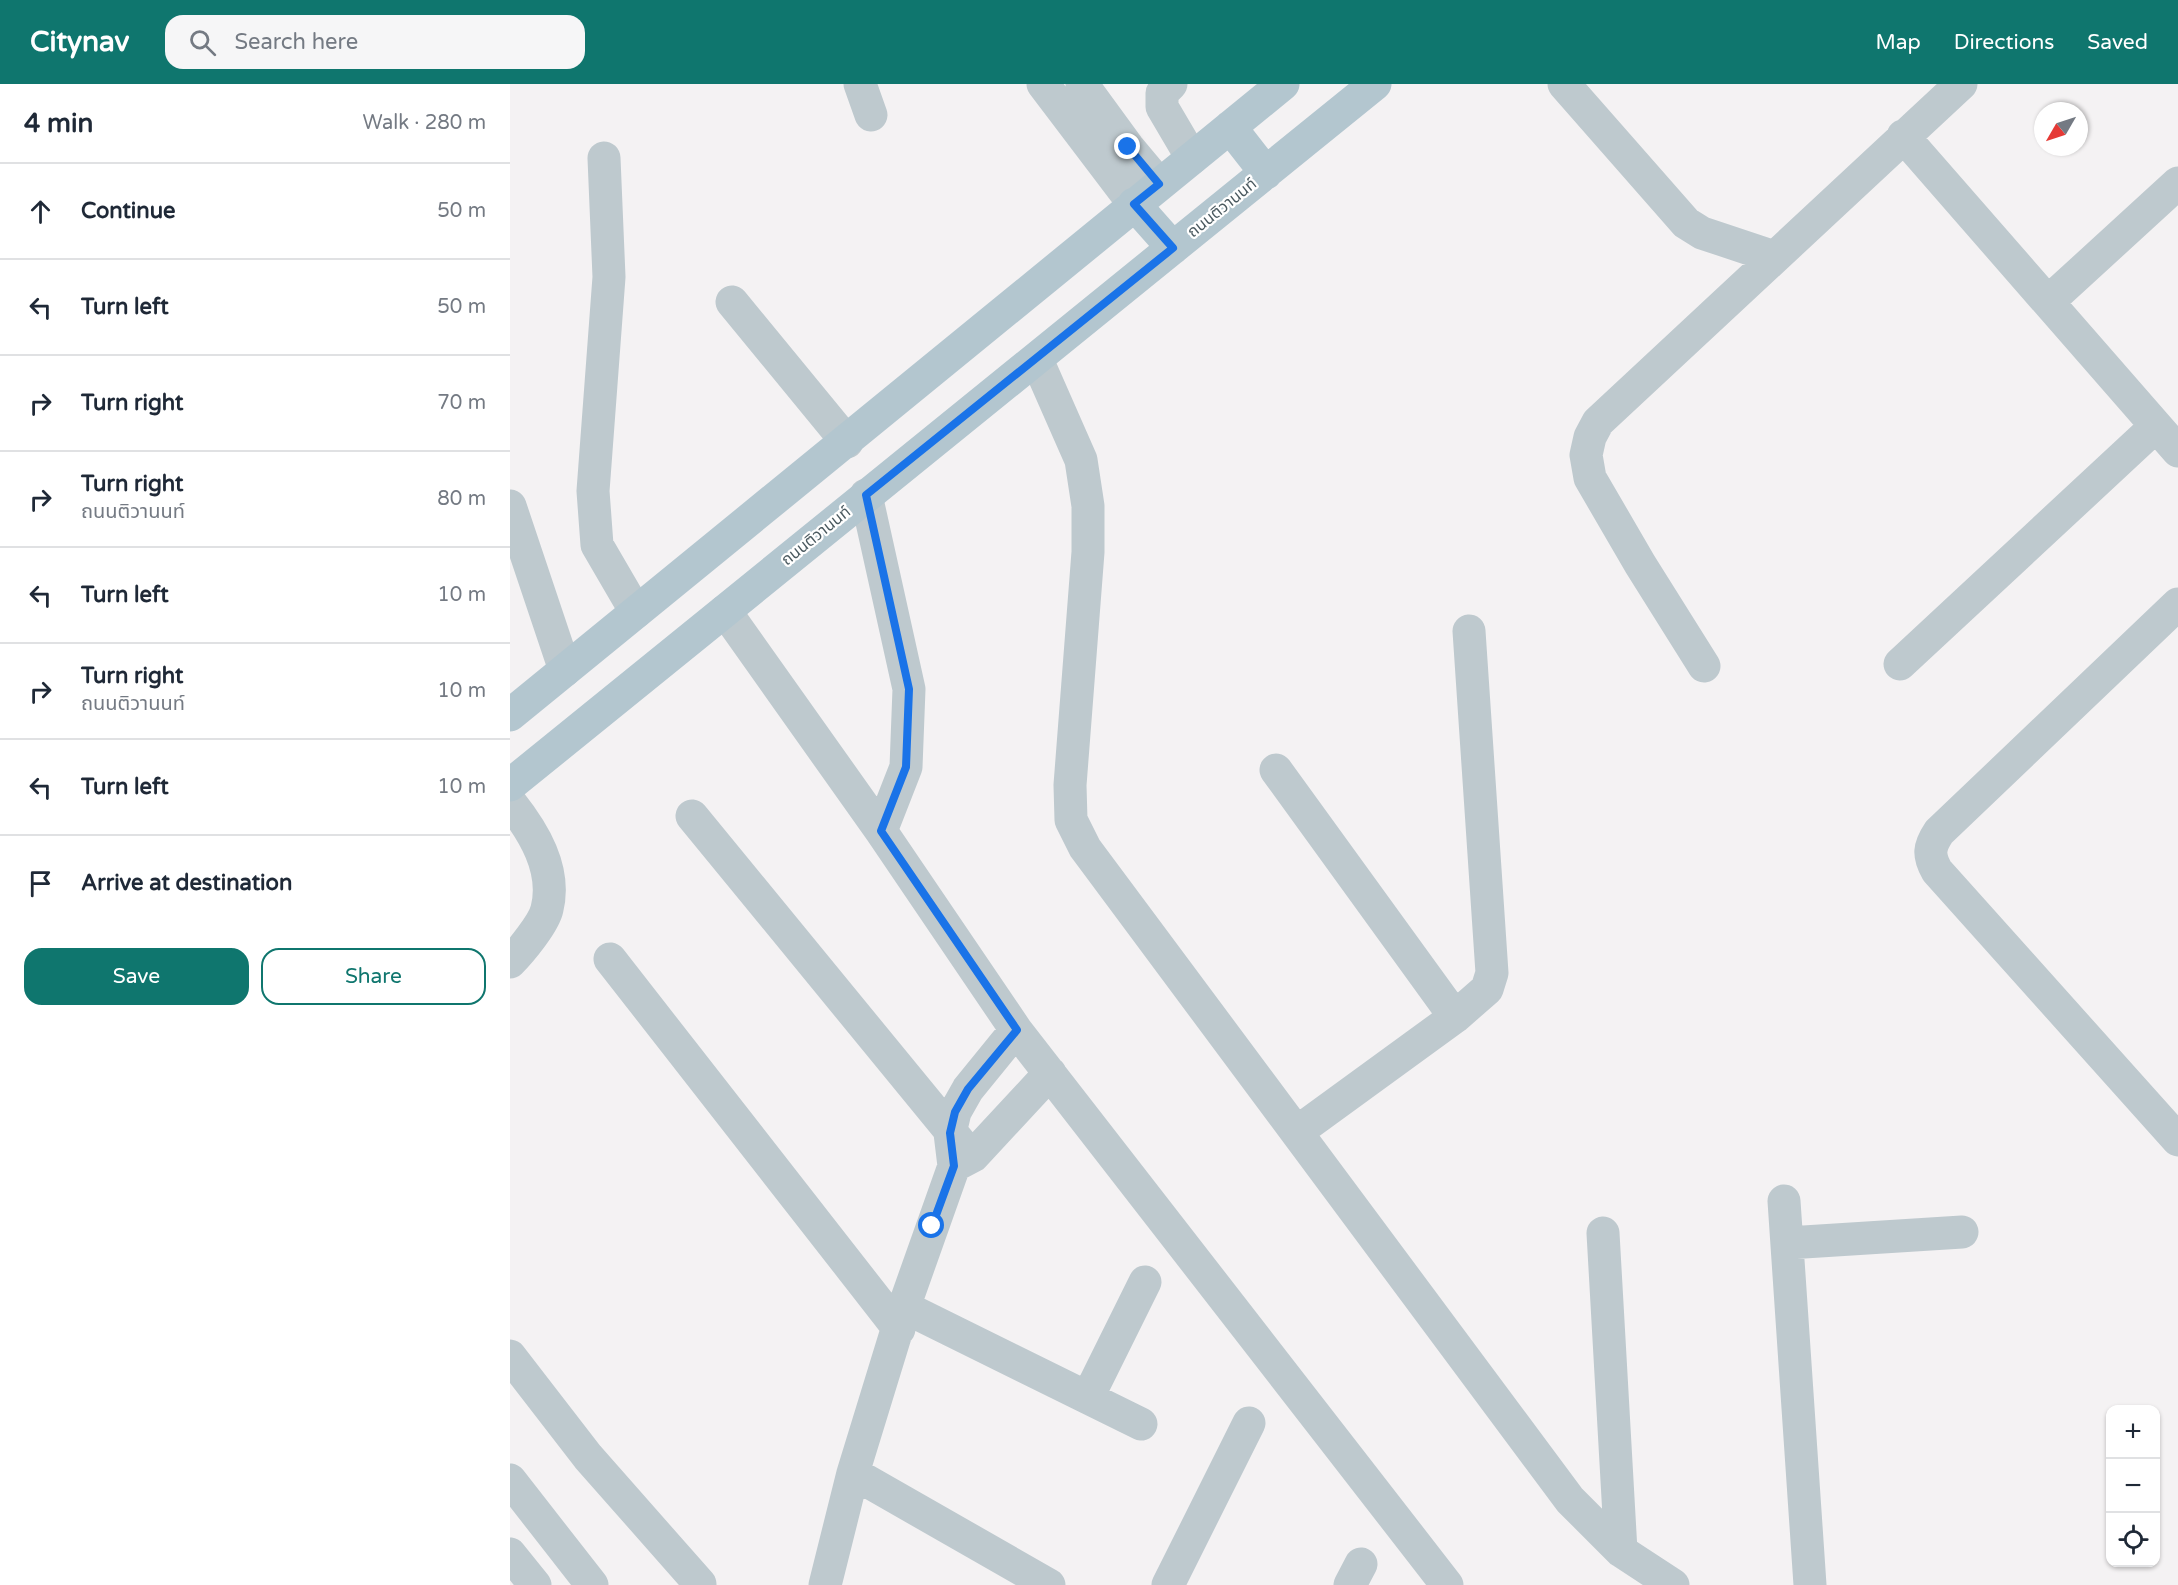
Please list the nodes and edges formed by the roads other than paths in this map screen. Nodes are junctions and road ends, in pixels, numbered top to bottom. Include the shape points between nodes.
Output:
1 (860, 84) edge
2 (1043, 84) edge
3 (1082, 84) edge
4 (1171, 84) edge
5 (1283, 84) edge
6 (1375, 84) edge
7 (1564, 84) edge
8 (1961, 84) edge
9 (871, 116) dead end
10 (1230, 127) junction
11 (1903, 136) junction
12 (604, 158) dead end
13 (1192, 158) junction
14 (1266, 173) junction
15 (2178, 183) edge
16 (1147, 194) junction
17 (1173, 248) junction
18 (1774, 257) junction
19 (2049, 301) junction
20 (732, 302) dead end
21 (1037, 360) junction
22 (2156, 426) junction
23 (847, 442) junction
24 (2178, 451) edge
25 (866, 495) junction
26 (510, 506) edge
27 (2178, 604) edge
28 (725, 611) junction
29 (636, 612) junction
30 (1469, 631) dead end
31 (1900, 664) dead end
32 (1704, 666) dead end
33 (565, 670) junction
34 (510, 715) edge
35 (1276, 770) dead end
36 (510, 785) edge
37 (510, 802) edge
38 (692, 816) dead end
39 (881, 831) junction
40 (610, 959) dead end
41 (510, 962) edge
42 (1455, 1017) junction
43 (1017, 1030) junction
44 (1050, 1073) junction
45 (1297, 1132) junction
46 (950, 1133) junction
47 (2178, 1140) edge
48 (963, 1161) junction
49 (1784, 1201) dead end
50 (1962, 1232) dead end
51 (1603, 1233) dead end
52 (1788, 1244) junction
53 (1145, 1282) dead end
54 (902, 1318) junction
55 (510, 1356) edge
56 (1088, 1397) junction
57 (1249, 1423) dead end
58 (1141, 1424) dead end
59 (853, 1473) junction
60 (510, 1480) edge
61 (1621, 1551) junction
62 (510, 1554) edge
63 (700, 1584) edge
64 (535, 1585) edge
65 (592, 1585) edge
66 (825, 1585) edge
67 (1049, 1585) edge
68 (1167, 1585) edge
69 (1446, 1585) edge
70 (1673, 1585) edge
71 (1810, 1585) edge

1 - 9 street
2 - 16 street
3 - 16 street via 1128,147
4 - 13 street via 1162,93 1162,107
5 - 10 main road
6 - 14 main road, ถนนติวานนท์
7 - 18 street via 1686,223 1702,233
8 - 11 street
10 - 13 main road
10 - 14 main road
11 - 18 street
11 - 19 street
12 - 29 street via 609,277 593,490 597,544
13 - 16 main road
14 - 17 main road, ถนนติวานนท์
15 - 19 street
16 - 17 main road
16 - 23 main road
17 - 21 main road, ถนนติวานนท์
18 - 32 street via 1598,422 1586,455 1590,478
19 - 22 street
20 - 23 street
21 - 25 main road, ถนนติวานนท์
21 - 45 street via 1081,460 1088,506 1071,820 1085,848
22 - 24 street
22 - 31 street
23 - 29 main road
25 - 28 main road, ถนนติวานนท์
25 - 39 street via 909,689 906,767
26 - 33 street
27 - 47 street via 1939,832 1931,844 1929,858
28 - 36 main road, ถนนติวานนท์
28 - 39 street
29 - 33 main road
30 - 42 street via 1492,973 1487,989
33 - 34 main road
35 - 42 street
37 - 41 street via 542,849 548,882 547,910
38 - 46 street
39 - 43 street
40 - 54 street
42 - 45 street
43 - 44 street
43 - 46 street via 960,1101
44 - 48 street
44 - 69 street
45 - 61 street via 1570,1500
46 - 48 street
48 - 54 street
49 - 52 street
50 - 52 street
51 - 61 street
52 - 71 street
53 - 56 street
54 - 56 street
54 - 59 street
55 - 63 street via 588,1457
56 - 58 street
57 - 68 street
59 - 66 street
59 - 67 street
60 - 65 street
61 - 70 street
62 - 64 street

